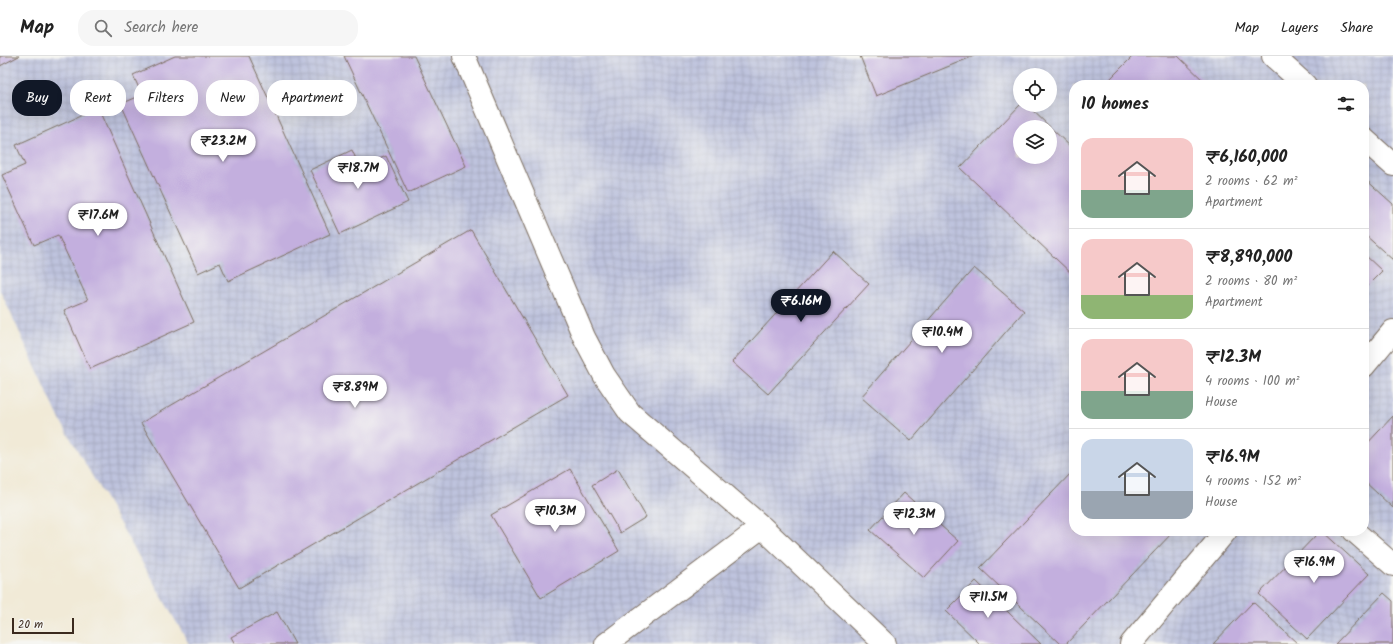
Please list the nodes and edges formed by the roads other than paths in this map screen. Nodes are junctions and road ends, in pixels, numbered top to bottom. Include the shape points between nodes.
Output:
1 (464, 56) edge
2 (1273, 56) edge
3 (1299, 80) edge
4 (1369, 143) edge
5 (1393, 165) edge
6 (1393, 331) edge
7 (1369, 360) edge
8 (762, 527) junction
9 (1222, 536) edge
10 (1360, 536) edge
11 (1393, 565) edge
12 (606, 644) edge
13 (885, 644) edge
14 (1131, 644) edge

1 - 8 street via 584,337 604,375 630,413
2 - 3 street
4 - 5 street
6 - 7 street
8 - 12 street
8 - 13 street
9 - 14 street
10 - 11 street

